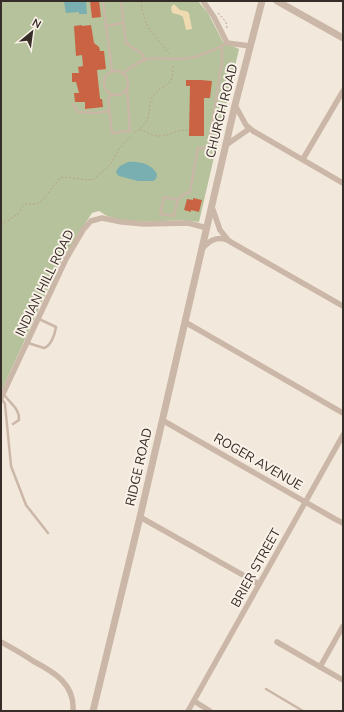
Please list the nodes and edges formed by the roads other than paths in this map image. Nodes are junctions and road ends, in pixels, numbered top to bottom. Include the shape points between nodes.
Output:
1 (103, 1) edge
2 (121, 1) edge
3 (202, 1) edge
4 (262, 1) edge
5 (277, 1) edge
6 (123, 23) junction
7 (105, 26) junction
8 (343, 38) edge
9 (224, 44) junction
10 (250, 46) junction
11 (144, 60) junction
12 (112, 71) junction
13 (123, 73) junction
14 (127, 87) junction
15 (343, 91) edge
16 (111, 94) junction
17 (73, 104) dead end
18 (235, 105) junction
19 (109, 111) junction
20 (249, 128) junction
21 (226, 145) junction
22 (303, 159) junction
23 (343, 183) edge
24 (178, 200) junction
25 (212, 207) junction
26 (167, 215) junction
27 (174, 216) junction
28 (180, 223) junction
29 (166, 224) junction
30 (207, 228) junction
31 (229, 240) junction
32 (202, 248) junction
33 (343, 306) edge
34 (39, 319) junction
35 (185, 322) junction
36 (28, 343) junction
37 (2, 397) edge
38 (343, 413) edge
39 (162, 420) junction
40 (13, 424) dead end
41 (343, 435) edge
42 (305, 502) junction
43 (140, 517) junction
44 (343, 523) edge
45 (48, 533) dead end
46 (259, 584) junction
47 (343, 626) edge
48 (1, 642) edge
49 (277, 642) dead end
50 (320, 667) junction
51 (343, 680) edge
52 (266, 689) dead end
53 (194, 701) junction
54 (73, 711) edge
55 (93, 711) edge
56 (188, 711) edge
57 (210, 711) edge
58 (303, 711) edge

1 - 7 lane
2 - 6 lane
3 - 9 street via 214,17
4 - 10 street, CHURCH ROAD
5 - 8 street
6 - 7 lane
6 - 11 lane via 126,43 142,54
7 - 12 lane
9 - 10 street
9 - 11 lane via 192,58
9 - 24 lane via 208,148 198,148 190,192 182,194
10 - 18 street, CHURCH ROAD
11 - 13 lane
12 - 13 lane
12 - 16 lane via 107,74 104,84
13 - 14 lane via 128,79
14 - 16 lane via 122,93
14 - 19 lane via 130,131 112,133
15 - 22 street
16 - 19 lane via 108,100
17 - 19 lane via 78,112
18 - 20 street
18 - 21 street, CHURCH ROAD
20 - 21 street
20 - 22 street
21 - 25 street, CHURCH ROAD
22 - 23 street
24 - 26 lane via 164,196 160,214
24 - 27 lane
25 - 30 street, CHURCH ROAD
25 - 31 street via 220,230
26 - 27 lane
26 - 29 lane
27 - 28 lane
28 - 29 street, INDIAN HILL ROAD
28 - 30 street, INDIAN HILL ROAD
29 - 34 street, INDIAN HILL ROAD via 122,222 102,218 91,221 72,248
30 - 32 street, RIDGE ROAD
31 - 32 street via 215,239
31 - 33 street
32 - 35 street, RIDGE ROAD
34 - 36 street, INDIAN HILL ROAD
34 - 36 lane via 56,327 49,346 44,348
35 - 38 street
35 - 39 street, RIDGE ROAD
36 - 37 street, INDIAN HILL ROAD
37 - 40 lane via 15,406 19,415 19,420
37 - 45 lane via 5,404 11,466 26,504
39 - 42 street, ROGER AVENUE
39 - 43 street, RIDGE ROAD
41 - 42 street, BRIER STREET
42 - 44 street, ROGER AVENUE
42 - 46 street, BRIER STREET
43 - 46 street
43 - 55 street, RIDGE ROAD
46 - 53 street, BRIER STREET
47 - 50 street
48 - 54 street via 61,678 70,692
49 - 50 street
50 - 51 street
52 - 58 lane
53 - 56 street, BRIER STREET
53 - 57 street

